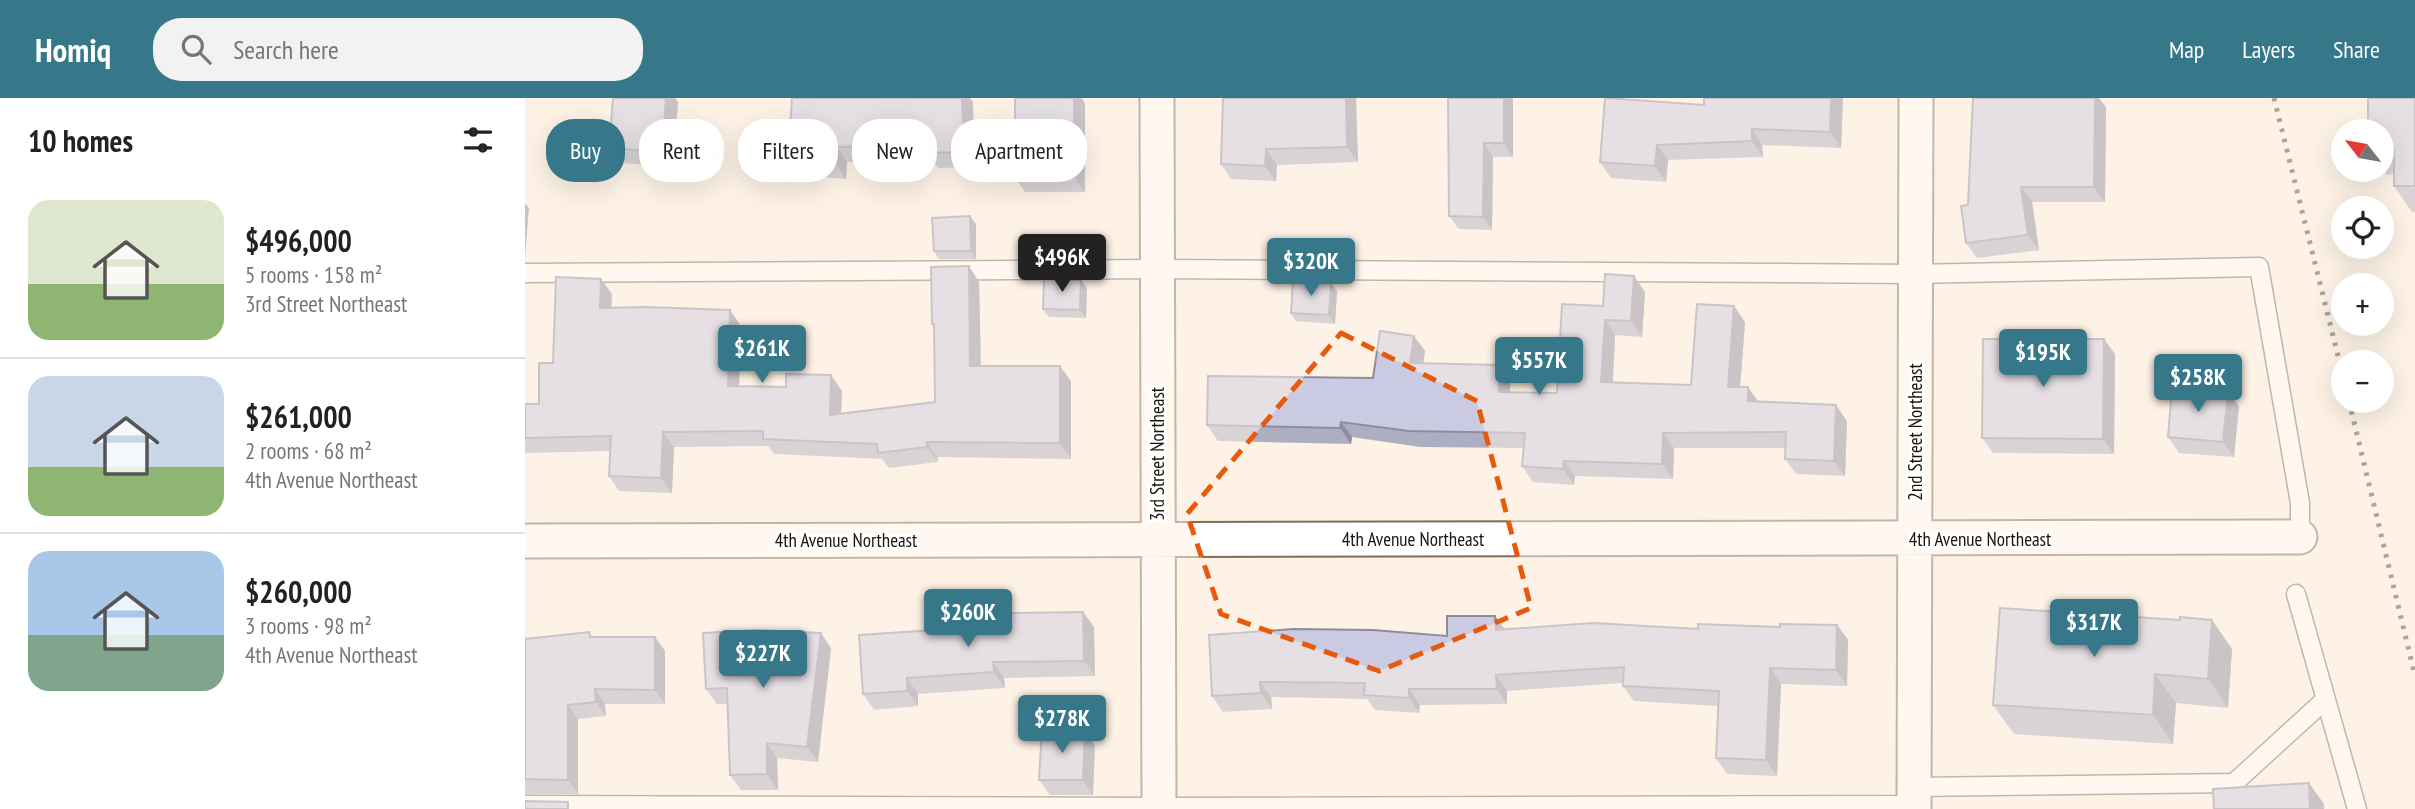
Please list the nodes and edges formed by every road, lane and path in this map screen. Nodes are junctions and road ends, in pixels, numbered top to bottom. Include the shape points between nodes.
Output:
1 (1157, 98) edge
2 (1916, 98) edge
3 (1157, 270) junction
4 (525, 273) edge
5 (1914, 274) junction
6 (2301, 537) joint
7 (1157, 538) junction
8 (1916, 539) junction
9 (525, 541) edge
10 (2296, 594) dead end
11 (2326, 699) junction
12 (1914, 800) edge
13 (525, 805) edge
14 (1159, 808) edge
15 (2357, 809) edge

1 - 3 street, 3rd Street Northeast
2 - 5 street, 2nd Street Northeast
3 - 4 lane
3 - 5 lane
3 - 7 street, 3rd Street Northeast
5 - 6 lane via 2259,267 2300,503
5 - 8 street, 2nd Street Northeast
6 - 8 street, 4th Avenue Northeast
7 - 8 street, 4th Avenue Northeast
7 - 9 street, 4th Avenue Northeast
7 - 14 street, 3rd Street Northeast
8 - 12 street, 2nd Street Northeast
10 - 11 lane
11 - 12 lane via 2234,783
11 - 15 lane
12 - 14 lane
13 - 14 lane

